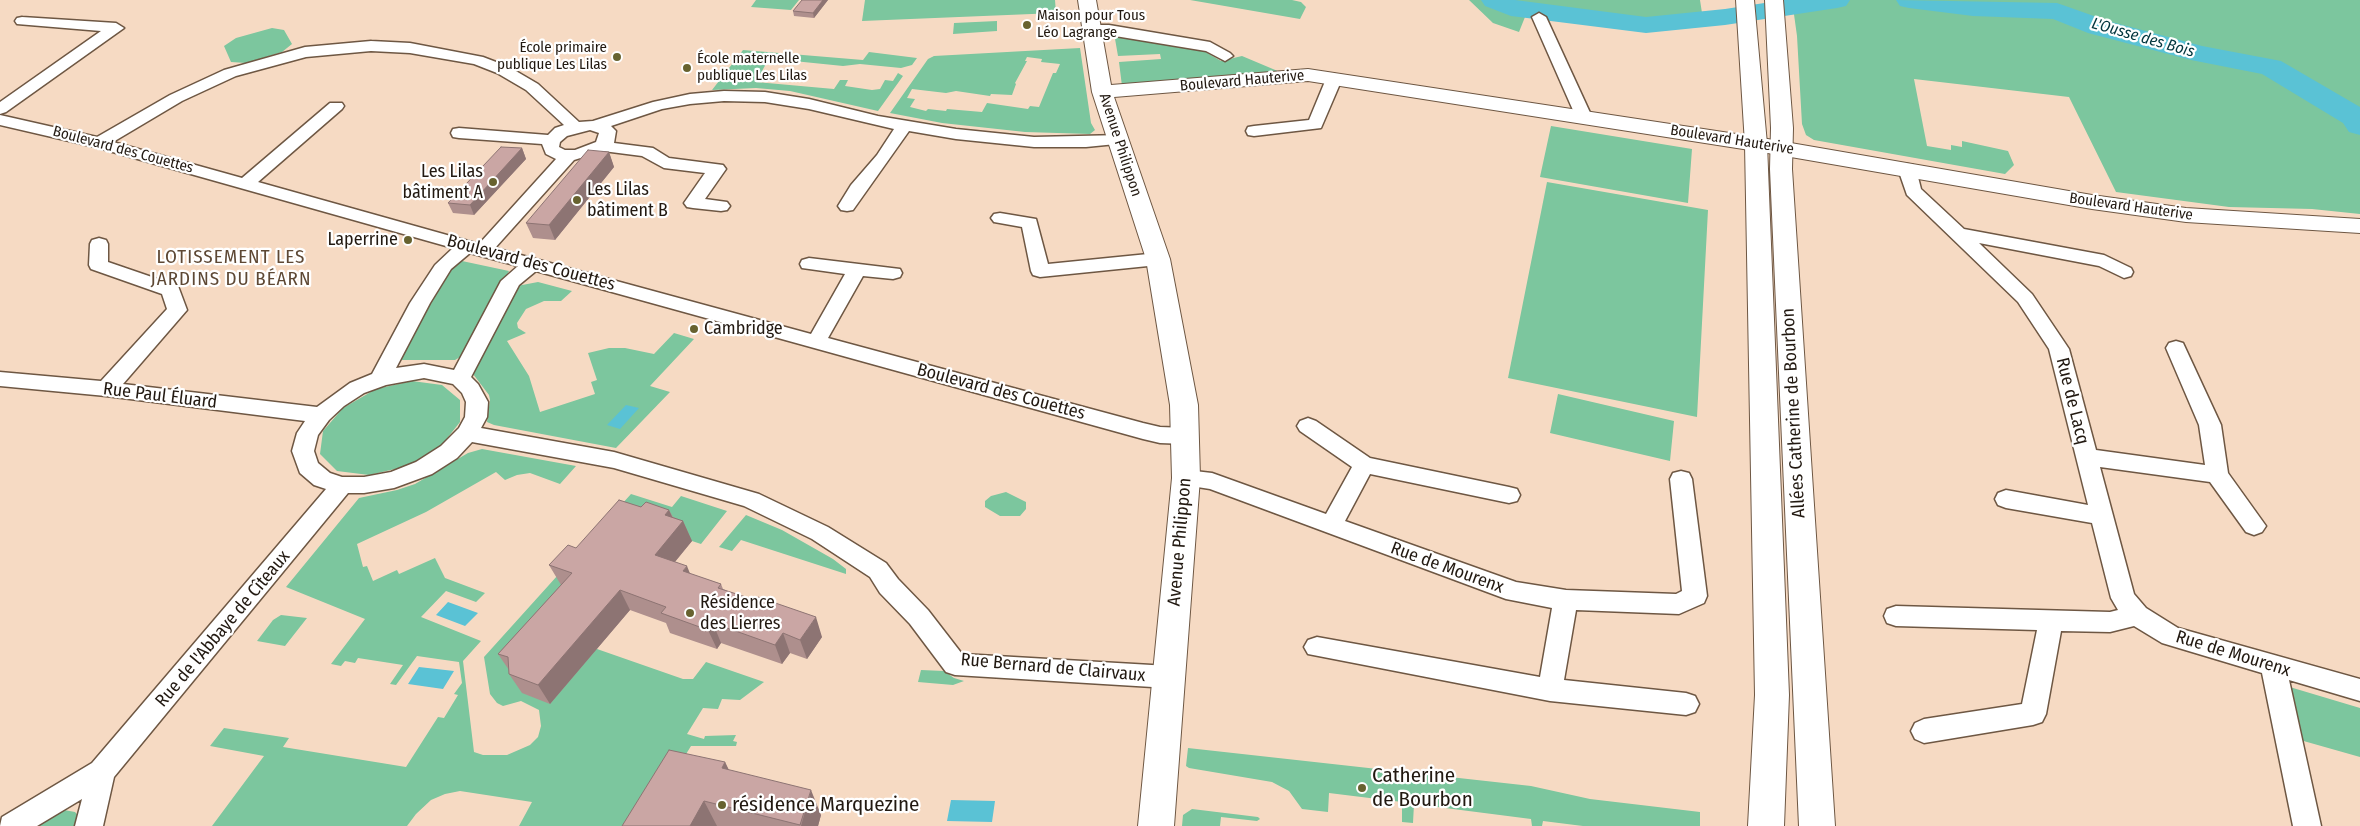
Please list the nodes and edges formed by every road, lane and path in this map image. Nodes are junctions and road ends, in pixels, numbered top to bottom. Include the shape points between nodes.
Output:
1 (1087, 0) edge
2 (1775, 0) edge
3 (1745, 1) edge
4 (1539, 16) dead end
5 (22, 21) dead end
6 (1093, 30) junction
7 (1225, 56) dead end
8 (1334, 79) junction
9 (1102, 92) junction
10 (336, 106) dead end
11 (1584, 117) junction
12 (3, 120) edge
13 (597, 125) junction
14 (575, 126) junction
15 (904, 126) junction
16 (1254, 131) dead end
17 (459, 133) dead end
18 (1116, 139) junction
19 (552, 140) junction
20 (99, 143) junction
21 (602, 146) junction
22 (1768, 146) junction
23 (568, 156) junction
24 (1907, 170) junction
25 (246, 183) junction
26 (722, 206) dead end
27 (847, 206) dead end
28 (1000, 218) dead end
29 (2360, 226) edge
30 (1959, 234) junction
31 (99, 244) dead end
32 (476, 248) junction
33 (1158, 259) junction
34 (533, 264) junction
35 (809, 264) dead end
36 (857, 270) junction
37 (2124, 272) dead end
38 (893, 273) dead end
39 (817, 341) junction
40 (2176, 348) dead end
41 (0, 379) edge
42 (380, 379) junction
43 (460, 379) junction
44 (106, 389) junction
45 (320, 415) junction
46 (1308, 426) dead end
47 (467, 433) junction
48 (1186, 436) junction
49 (2086, 457) junction
50 (1364, 465) junction
51 (2216, 475) junction
52 (1186, 478) junction
53 (1680, 479) dead end
54 (342, 485) junction
55 (1509, 495) dead end
56 (2006, 499) dead end
57 (2101, 516) junction
58 (1331, 526) junction
59 (2254, 526) dead end
60 (1566, 600) junction
61 (2137, 615) junction
62 (1896, 616) dead end
63 (2051, 620) junction
64 (1317, 647) dead end
65 (2273, 666) junction
66 (1169, 677) junction
67 (1550, 690) junction
68 (2360, 690) edge
69 (1686, 704) dead end
70 (1924, 731) dead end
71 (102, 772) junction
72 (12, 826) edge
73 (88, 826) edge
74 (1156, 826) edge
75 (1766, 826) edge
76 (1817, 826) edge
77 (2307, 826) edge

1 - 6 street, Avenue Philippon
2 - 22 street, Allées Catherine de Bourbon via 1782,128
3 - 22 street, Allées Catherine de Bourbon
4 - 11 street
5 - 12 street via 116,28
6 - 7 street via 1210,47
6 - 9 street, Avenue Philippon
8 - 9 street, Boulevard Hauterive via 1308,75
8 - 11 street, Boulevard Hauterive
8 - 16 street via 1314,124
9 - 18 street, Avenue Philippon
10 - 25 street
11 - 22 street, Boulevard Hauterive
12 - 20 street, Boulevard des Couettes
13 - 14 street
13 - 15 street via 659,105 724,96 765,97 809,104
13 - 21 street via 608,131 609,136
14 - 19 street
14 - 20 street via 532,87 478,60 428,50 371,46 305,52 230,73 176,98
15 - 18 street via 1034,142
15 - 27 street
17 - 19 street
18 - 33 street, Avenue Philippon
19 - 23 street via 552,150
20 - 25 street, Boulevard des Couettes
21 - 23 street
21 - 26 street via 647,152 664,163 717,169 693,203
22 - 24 street, Boulevard Hauterive
22 - 75 street, Allées Catherine de Bourbon via 1772,695
22 - 76 street, Allées Catherine de Bourbon
23 - 32 street
24 - 29 street, Boulevard Hauterive via 2186,215
24 - 30 street, Rue de Lacq via 1913,191
25 - 32 street, Boulevard des Couettes
28 - 33 street via 1030,222 1040,271
30 - 37 street via 2104,261
30 - 49 street, Rue de Lacq via 2025,298 2059,349
31 - 44 street via 98,265 171,290 177,310
32 - 34 street, Boulevard des Couettes
32 - 42 street via 444,265
33 - 48 street, Avenue Philippon via 1184,405
34 - 39 street, Boulevard des Couettes
34 - 43 street via 511,281
35 - 36 street
36 - 38 street
36 - 39 street
39 - 48 street, Boulevard des Couettes via 1143,431
40 - 51 street via 2210,425
41 - 44 street, Rue Paul Éluard
42 - 43 street via 424,371
42 - 45 street via 351,392
43 - 47 street via 471,389 477,402 476,417
44 - 45 street, Rue Paul Éluard
45 - 54 street via 308,433 303,451 308,467 322,479
46 - 50 street
47 - 54 street via 449,452 424,468 394,480
47 - 66 street, Rue Bernard de Clairvaux via 614,460 751,500 820,533 878,570 956,664
48 - 52 street, Avenue Philippon
49 - 51 street, Rue de Lacq
49 - 57 street, Rue de Lacq
50 - 55 street
50 - 58 street
51 - 59 street
52 - 58 street, Rue de Mourenx via 1212,481
52 - 66 street, Avenue Philippon
53 - 60 street, Rue de Mourenx via 1695,596 1680,604
54 - 71 street, Rue de l'Abbaye de Cîteaux
56 - 57 street
57 - 61 street, Rue de Lacq via 2123,598
58 - 60 street, Rue de Mourenx via 1515,592
60 - 67 street
61 - 63 street via 2110,622
61 - 65 street, Rue de Mourenx via 2171,636
62 - 63 street
63 - 70 street via 2033,714
64 - 67 street
65 - 68 street, Rue de Mourenx
65 - 77 street
66 - 74 street, Avenue Philippon
67 - 69 street
71 - 72 street, Rue de l'Abbaye de Cîteaux
71 - 73 street, Rue de l'Abbaye de Cîteaux

